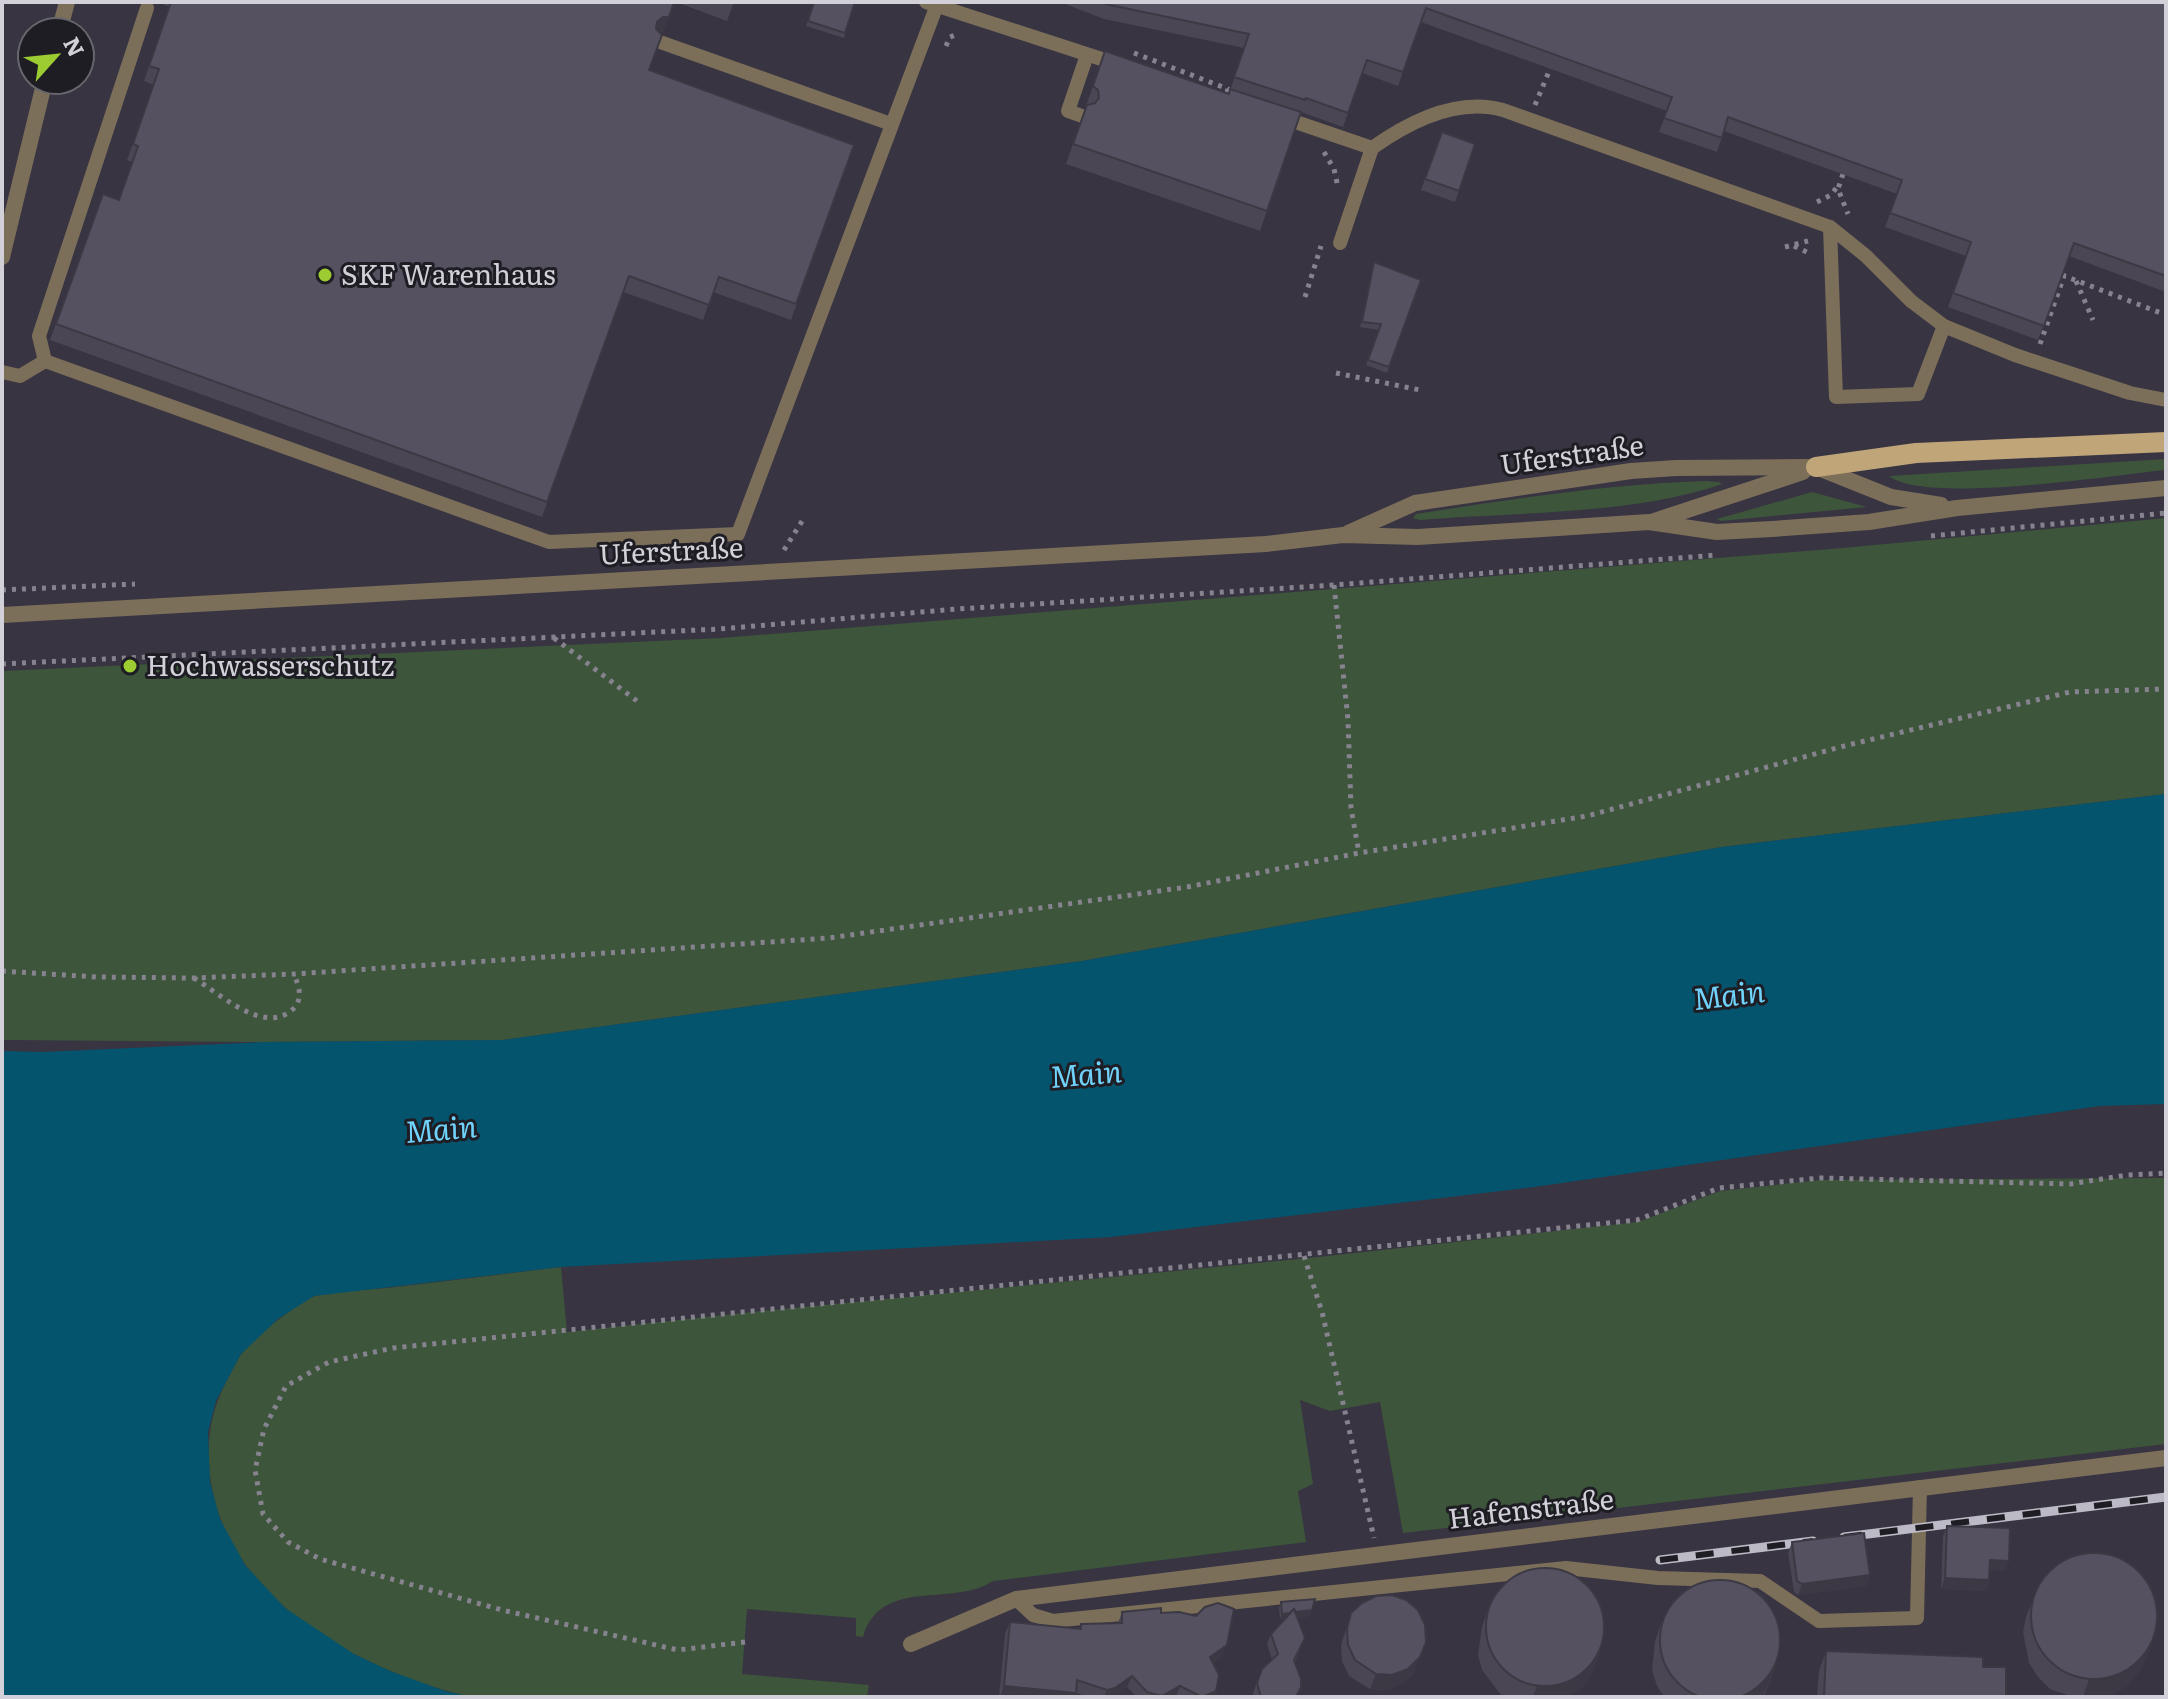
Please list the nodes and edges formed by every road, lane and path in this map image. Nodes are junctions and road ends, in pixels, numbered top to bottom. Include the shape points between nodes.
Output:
1 (932, 4) edge
2 (147, 8) dead end
3 (660, 42) edge
4 (1129, 51) dead end
5 (1087, 55) junction
6 (1129, 68) edge
7 (1550, 69) edge
8 (41, 96) edge
9 (1533, 109) dead end
10 (1221, 112) edge
11 (1269, 113) edge
12 (1082, 116) edge
13 (891, 124) junction
14 (1318, 145) dead end
15 (1372, 148) junction
16 (1843, 174) edge
17 (1839, 182) junction
18 (1338, 194) dead end
19 (1812, 204) dead end
20 (1848, 214) dead end
21 (1830, 227) junction
22 (1323, 240) dead end
23 (1809, 241) dead end
24 (1340, 243) dead end
25 (1785, 247) dead end
26 (2, 257) edge
27 (2050, 270) edge
28 (2075, 280) junction
29 (1305, 297) dead end
30 (2166, 315) edge
31 (2093, 320) dead end
32 (1944, 326) junction
33 (45, 361) junction
34 (2, 372) edge
35 (1336, 373) dead end
36 (1420, 390) dead end
37 (2166, 400) edge
38 (2166, 442) edge
39 (1816, 467) junction
40 (2166, 488) edge
41 (1957, 508) junction
42 (2166, 513) edge
43 (1649, 522) junction
44 (1343, 535) junction
45 (1919, 537) dead end
46 (1723, 554) dead end
47 (1334, 585) junction
48 (2, 615) edge
49 (553, 637) junction
50 (2, 664) edge
51 (2166, 689) edge
52 (637, 701) dead end
53 (1359, 853) junction
54 (2, 971) edge
55 (294, 974) junction
56 (193, 978) junction
57 (2166, 1173) edge
58 (1304, 1256) junction
59 (2166, 1458) edge
60 (1920, 1487) junction
61 (1377, 1554) junction
62 (1187, 1578) junction
63 (1016, 1599) junction
64 (1189, 1607) junction
65 (745, 1642) dead end
66 (911, 1644) dead end

1 - 5 lane
1 - 13 lane
2 - 33 lane via 39,336
3 - 13 lane
4 - 10 path via 1228,89
5 - 6 lane
5 - 12 lane via 1068,111
7 - 9 path
8 - 26 street
11 - 15 lane
13 - 33 lane via 738,534 549,542
14 - 18 path via 1334,169
15 - 21 lane via 1427,118 1485,104
15 - 24 lane
16 - 17 path
17 - 19 path via 1831,195
17 - 20 path
21 - 32 lane
21 - 32 lane via 1836,397 1918,394
22 - 29 path
23 - 25 path
27 - 28 path
28 - 30 path
28 - 31 path
32 - 37 lane via 2101,384
33 - 34 lane via 20,376
35 - 36 path
38 - 39 main road via 1916,453
39 - 41 street, Uferstraße via 1891,497
39 - 43 street, Uferstraße
39 - 44 street, Uferstraße via 1617,473 1415,503
40 - 41 street, Uferstraße
41 - 43 street, Uferstraße via 1869,522 1717,532
42 - 45 path
43 - 44 street, Uferstraße via 1418,537
44 - 48 street, Uferstraße via 1251,545
46 - 47 path
47 - 49 path
47 - 53 path
49 - 50 path
49 - 52 path
51 - 53 path via 2070,692 1587,816
53 - 55 path via 1187,887 829,938
54 - 56 path
55 - 56 path
55 - 56 path via 299,999 290,1012 270,1018 249,1013
57 - 58 path via 2070,1184 1820,1178 1719,1188 1637,1220
58 - 61 path via 1322,1312
58 - 65 path via 393,1348 329,1362 286,1386 264,1429 255,1470 263,1514 288,1542 320,1559 502,1610 678,1650
59 - 60 street, Hafenstraße
60 - 61 street, Hafenstraße
60 - 64 lane via 1917,1618 1819,1621 1760,1581 1566,1568
61 - 62 street, Hafenstraße
62 - 63 street, Hafenstraße
62 - 64 lane
63 - 64 lane via 1033,1615 1053,1621
63 - 66 street, Hafenstraße

